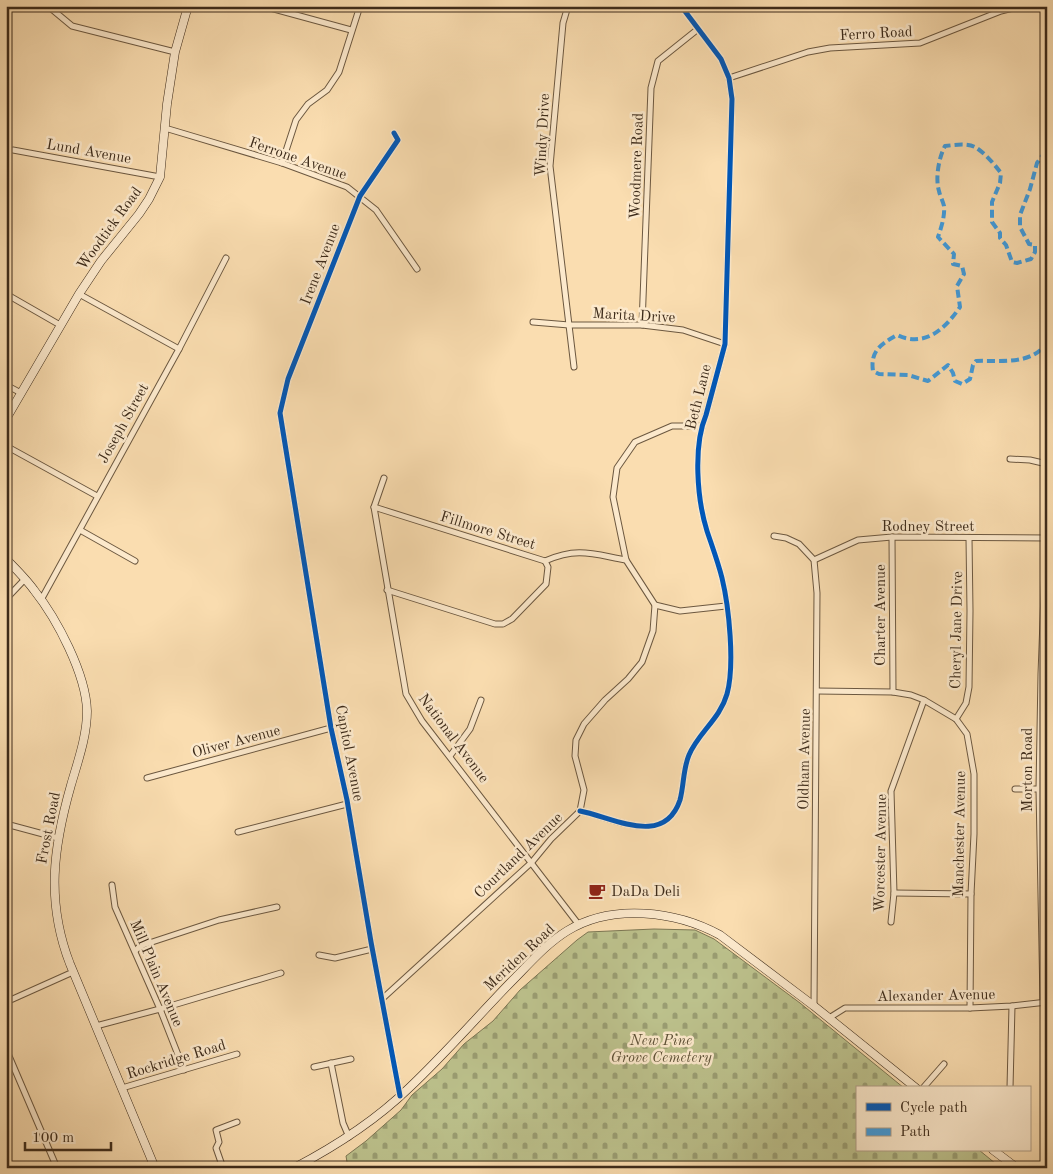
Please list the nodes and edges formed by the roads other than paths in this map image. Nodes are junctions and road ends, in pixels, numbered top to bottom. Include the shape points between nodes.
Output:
1 (48, 6) edge
2 (188, 6) edge
3 (263, 6) edge
4 (360, 6) edge
5 (568, 6) edge
6 (681, 6) edge
7 (1022, 6) edge
8 (279, 8) edge
9 (698, 29) junction
10 (351, 30) junction
11 (175, 52) junction
12 (729, 78) junction
13 (165, 128) junction
14 (394, 133) dead end
15 (13, 150) dead end
16 (282, 164) junction
17 (160, 177) junction
18 (360, 196) junction
19 (226, 258) dead end
20 (417, 269) dead end
21 (6, 294) edge
22 (79, 294) junction
23 (533, 322) dead end
24 (60, 325) junction
25 (569, 325) junction
26 (642, 325) junction
27 (725, 344) junction
28 (179, 348) junction
29 (574, 367) dead end
30 (6, 385) edge
31 (21, 393) junction
32 (280, 413) joint
33 (6, 419) edge
34 (702, 426) junction
35 (6, 446) edge
36 (1010, 459) dead end
37 (1047, 464) edge
38 (384, 478) dead end
39 (97, 496) junction
40 (374, 507) junction
41 (80, 530) junction
42 (774, 536) dead end
43 (892, 537) junction
44 (969, 538) junction
45 (1046, 538) edge
46 (6, 559) edge
47 (626, 560) junction
48 (814, 560) junction
49 (135, 561) dead end
50 (545, 561) junction
51 (25, 579) junction
52 (387, 590) junction
53 (6, 599) edge
54 (41, 600) junction
55 (655, 605) junction
56 (726, 606) junction
57 (1044, 674) edge
58 (817, 690) junction
59 (893, 692) junction
60 (481, 700) dead end
61 (924, 700) junction
62 (956, 719) junction
63 (331, 728) junction
64 (450, 756) junction
65 (147, 778) dead end
66 (1015, 789) dead end
67 (1039, 789) junction
68 (1047, 789) edge
69 (347, 804) junction
70 (580, 811) junction
71 (6, 824) edge
72 (238, 832) dead end
73 (58, 838) junction
74 (532, 862) junction
75 (112, 885) dead end
76 (894, 892) junction
77 (971, 894) junction
78 (277, 907) dead end
79 (891, 922) dead end
80 (579, 924) junction
81 (372, 950) junction
82 (135, 951) junction
83 (319, 956) dead end
84 (74, 972) junction
85 (281, 973) dead end
86 (382, 999) junction
87 (6, 1002) edge
88 (1045, 1002) edge
89 (814, 1006) junction
90 (1012, 1006) junction
91 (970, 1008) junction
92 (160, 1009) junction
93 (828, 1018) junction
94 (96, 1026) junction
95 (6, 1049) edge
96 (237, 1054) dead end
97 (351, 1059) dead end
98 (331, 1063) junction
99 (944, 1064) dead end
100 (314, 1066) dead end
101 (184, 1070) junction
102 (913, 1086) edge
103 (925, 1086) edge
104 (1010, 1086) edge
105 (122, 1088) junction
106 (400, 1096) junction
107 (237, 1122) dead end
108 (349, 1137) junction
109 (996, 1152) edge
110 (57, 1168) edge
111 (155, 1168) edge
112 (223, 1168) edge
113 (294, 1168) edge
114 (1017, 1168) edge

1 - 11 street via 72,26
2 - 11 main road, Woodtick Road
3 - 8 street
4 - 10 street
5 - 25 street, Windy Drive via 562,22 550,166
6 - 9 street, Beth Lane
7 - 12 street, Ferro Road via 920,43 808,52
8 - 10 street
9 - 12 street, Beth Lane via 721,59
9 - 26 street, Woodmere Road via 658,61 651,88
10 - 16 street via 339,72 328,90 308,104 296,120
11 - 13 main road, Woodtick Road
12 - 27 street, Beth Lane via 732,100
13 - 16 street, Ferrone Avenue
13 - 17 main road, Woodtick Road
14 - 18 street, Irene Avenue via 398,140
15 - 17 street, Lund Avenue
16 - 18 street, Ferrone Avenue via 347,187
17 - 22 main road, Woodtick Road via 139,214
18 - 20 street, Ferrone Avenue via 376,210
18 - 32 street, Irene Avenue via 288,380
19 - 28 street, Joseph Street
21 - 24 street
22 - 24 main road, Woodtick Road
22 - 28 street
23 - 25 street
24 - 31 main road, Woodtick Road
25 - 26 street, Marita Drive
25 - 29 street, Windy Drive
26 - 27 street, Marita Drive via 683,330
27 - 34 street, Beth Lane
28 - 39 street, Joseph Street
30 - 31 street
31 - 33 main road, Woodtick Road
32 - 63 street, Capitol Avenue
34 - 47 street via 672,426 635,442 617,468 613,497
34 - 56 street, Beth Lane via 699,489
35 - 39 street
36 - 37 street
38 - 40 street
39 - 41 street, Joseph Street
40 - 50 street, Fillmore Street
40 - 52 street, National Avenue
41 - 49 street
41 - 54 street, Joseph Street
42 - 48 street via 798,544
43 - 44 street, Rodney Street
43 - 48 street, Rodney Street via 858,540
43 - 59 street, Charter Avenue
44 - 45 street, Rodney Street
44 - 62 street, Cheryl Jane Drive via 969,687 966,702
45 - 57 street, Morton Road
46 - 51 main road, Frost Road
47 - 50 street, Fillmore Street via 580,552 562,554
47 - 55 street
48 - 58 street, Oldham Avenue via 818,593
50 - 52 street via 548,568 546,584 522,610 503,624
51 - 53 street
51 - 54 main road, Frost Road
52 - 64 street, National Avenue via 406,694 422,721
54 - 73 main road, Frost Road via 79,673 86,706 85,733
55 - 56 street via 680,611
55 - 70 street, Courtland Avenue via 653,631 642,662 584,724 576,740 575,756 584,790
56 - 70 street, Beth Lane via 730,647 726,695 715,719 689,755 680,800 673,813 663,822 647,827
57 - 67 street, Morton Road
58 - 59 street, Manchester Avenue
58 - 89 street, Oldham Avenue
59 - 61 street, Manchester Avenue
60 - 64 street via 470,729
61 - 62 street, Manchester Avenue
61 - 76 street, Worcester Avenue via 892,791
62 - 77 street, Manchester Avenue via 967,734 974,774
63 - 65 street, Oliver Avenue
63 - 69 street, Capitol Avenue
64 - 74 street, National Avenue
66 - 67 street
67 - 68 street
67 - 88 street, Morton Road
69 - 72 street
69 - 81 street, Capitol Avenue
70 - 74 street, Courtland Avenue
71 - 73 street
73 - 84 main road, Frost Road via 54,872 56,912 65,952
74 - 80 street, National Avenue
74 - 86 street, Courtland Avenue
75 - 82 street, Mill Plain Avenue via 115,907
76 - 77 street
76 - 79 street, Worcester Avenue
77 - 91 street, Manchester Avenue
78 - 82 street via 220,920 140,946
80 - 89 main road, Meriden Road via 607,916 643,914 683,920 707,928
80 - 106 main road, Meriden Road via 529,963
81 - 83 street via 335,958
81 - 86 street, Capitol Avenue
82 - 92 street, Mill Plain Avenue
84 - 87 street
84 - 94 main road, Frost Road
85 - 92 street
86 - 106 street, Capitol Avenue
88 - 90 street, Alexander Avenue
89 - 93 main road, Meriden Road
90 - 91 street, Alexander Avenue
90 - 104 street
91 - 93 street, Alexander Avenue via 845,1008
92 - 94 street
92 - 101 street, Mill Plain Avenue
93 - 102 main road, Meriden Road
94 - 105 main road, Frost Road
95 - 110 street
96 - 101 street, Rockridge Road
97 - 98 street
98 - 100 street
98 - 108 street via 343,1123
99 - 103 street
101 - 105 street, Rockridge Road
105 - 111 main road, Frost Road
106 - 108 main road, Meriden Road
107 - 112 street via 216,1130 219,1142 216,1148
108 - 113 main road, Meriden Road
109 - 114 main road

